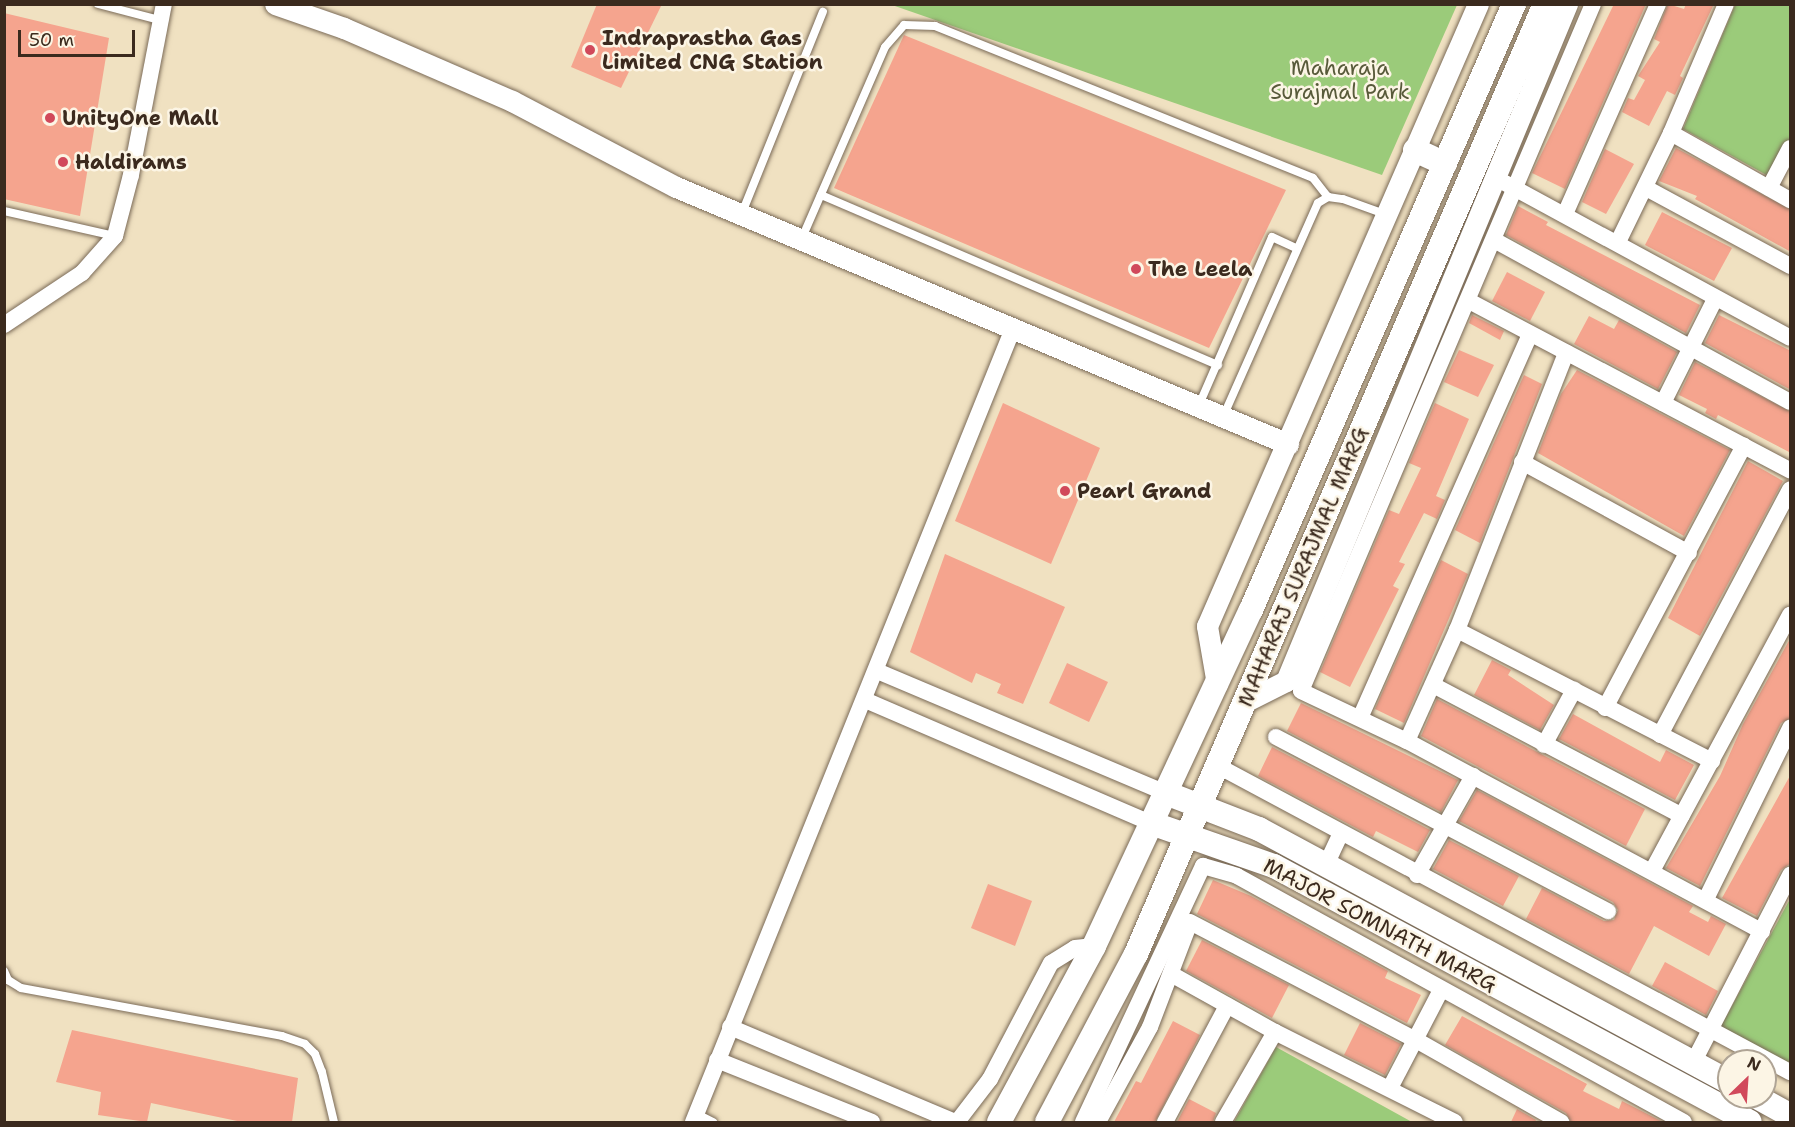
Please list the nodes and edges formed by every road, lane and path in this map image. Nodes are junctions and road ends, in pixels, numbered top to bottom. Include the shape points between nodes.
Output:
1 (98, 4) edge
2 (275, 4) edge
3 (1478, 4) edge
4 (1514, 4) edge
5 (1545, 4) edge
6 (1567, 4) edge
7 (1593, 4) edge
8 (1658, 4) edge
9 (1726, 4) edge
10 (161, 12) edge
11 (823, 12) dead end
12 (1671, 133) junction
13 (1791, 148) edge
14 (1415, 150) junction
15 (1445, 165) junction
16 (1485, 172) junction
17 (1515, 188) junction
18 (1646, 188) junction
19 (1769, 188) junction
20 (821, 195) junction
21 (1328, 197) junction
22 (1791, 200) edge
23 (4, 211) edge
24 (742, 214) junction
25 (1565, 214) junction
26 (1387, 215) junction
27 (115, 236) junction
28 (802, 239) junction
29 (1494, 240) junction
30 (1618, 242) junction
31 (1296, 248) junction
32 (1791, 266) edge
33 (1715, 299) junction
34 (1469, 301) junction
35 (4, 325) edge
36 (1012, 331) junction
37 (1530, 334) junction
38 (1791, 338) edge
39 (1689, 348) junction
40 (1566, 353) junction
41 (1218, 366) junction
42 (1791, 402) edge
43 (1663, 403) junction
44 (1198, 407) junction
45 (1222, 417) junction
46 (1288, 444) junction
47 (1744, 446) junction
48 (1522, 462) junction
49 (1791, 470) edge
50 (1791, 489) edge
51 (1689, 553) junction
52 (1791, 615) edge
53 (1456, 630) junction
54 (877, 670) junction
55 (1217, 684) junction
56 (1433, 685) junction
57 (1574, 690) junction
58 (865, 700) junction
59 (1605, 708) junction
60 (1360, 718) junction
61 (1791, 728) edge
62 (1660, 735) junction
63 (1276, 737) dead end
64 (1407, 741) junction
65 (1544, 745) junction
66 (1712, 760) junction
67 (1218, 766) junction
68 (1473, 776) junction
69 (1166, 792) junction
70 (1200, 808) junction
71 (1682, 816) junction
72 (1151, 823) junction
73 (1444, 828) junction
74 (1341, 833) junction
75 (1186, 837) junction
76 (1326, 865) junction
77 (1652, 871) junction
78 (1417, 875) junction
79 (1791, 875) edge
80 (1706, 899) junction
81 (1608, 911) dead end
82 (1762, 931) junction
83 (1094, 946) junction
84 (4, 970) edge
85 (1171, 974) junction
86 (1441, 990) junction
87 (1227, 1006) junction
88 (730, 1027) junction
89 (1712, 1028) junction
90 (1275, 1032) junction
91 (1416, 1040) junction
92 (717, 1060) junction
93 (1693, 1063) junction
94 (1791, 1072) edge
95 (1717, 1076) edge
96 (1390, 1089) junction
97 (1777, 1108) edge
98 (1791, 1115) edge
99 (695, 1118) edge
100 (334, 1122) edge
101 (713, 1122) edge
102 (872, 1122) edge
103 (956, 1122) edge
104 (999, 1122) edge
105 (1047, 1122) edge
106 (1083, 1122) edge
107 (1098, 1122) edge
108 (1165, 1122) edge
109 (1223, 1122) edge
110 (1455, 1122) edge
111 (1561, 1122) edge
112 (1681, 1122) edge
113 (1750, 1122) edge

1 - 10 lane
2 - 24 street via 344,28 512,101 676,187
3 - 14 street, MAHARAJ SURAJMAL MARG
4 - 15 main road, MAHARAJ SURAJMAL MARG
5 - 16 main road, MAHARAJ SURAJMAL MARG
6 - 16 street
7 - 17 street
8 - 25 street
9 - 12 street
10 - 27 street via 131,175
11 - 24 lane
12 - 18 street
12 - 19 street
13 - 19 street
14 - 15 main road
14 - 26 street, MAHARAJ SURAJMAL MARG
15 - 55 main road, MAHARAJ SURAJMAL MARG
16 - 17 street
16 - 67 main road, MAHARAJ SURAJMAL MARG
17 - 25 street
17 - 29 street
18 - 30 street
18 - 32 street
19 - 22 street
20 - 21 lane via 885,47 904,25 935,26 1314,178
20 - 28 lane
20 - 41 lane
21 - 26 lane
21 - 31 lane via 1318,203
23 - 27 lane
24 - 28 street
25 - 30 street
26 - 46 street, MAHARAJ SURAJMAL MARG
27 - 35 street via 82,273
28 - 36 street
29 - 34 street
29 - 39 street
30 - 33 street
31 - 41 lane via 1272,237
31 - 45 lane
33 - 38 street
33 - 39 street
34 - 37 street
34 - 60 street via 1301,691
36 - 44 street
36 - 54 street
37 - 40 street
37 - 60 street
39 - 42 street
39 - 43 street
40 - 43 street
40 - 48 street
41 - 44 lane
43 - 47 street
44 - 45 street
45 - 46 street
46 - 55 street, MAHARAJ SURAJMAL MARG via 1207,626
47 - 49 street
47 - 51 street
48 - 51 street
48 - 53 street
50 - 62 street
51 - 59 street
52 - 66 street
53 - 56 street
53 - 57 street
54 - 58 street
54 - 69 street, MAJOR SOMNATH MARG
55 - 69 main road, MAHARAJ SURAJMAL MARG
56 - 64 street
56 - 65 street
57 - 59 street
57 - 65 street
58 - 72 street, MAJOR SOMNATH MARG
58 - 88 street
59 - 62 street
60 - 64 street
61 - 80 street
62 - 66 street
63 - 73 street
64 - 68 street
65 - 71 street
66 - 71 street
67 - 70 main road, MAHARAJ SURAJMAL MARG
67 - 74 street
68 - 73 street
68 - 77 street
69 - 70 main road, MAJOR SOMNATH MARG
69 - 72 main road, MAHARAJ SURAJMAL MARG
70 - 75 main road, MAHARAJ SURAJMAL MARG
70 - 76 main road, MAJOR SOMNATH MARG via 1259,829
71 - 77 street
72 - 75 main road, MAJOR SOMNATH MARG
72 - 83 main road, MAHARAJ SURAJMAL MARG
73 - 78 street
73 - 81 street
74 - 76 street
74 - 78 street
75 - 105 main road, MAHARAJ SURAJMAL MARG via 1136,954
75 - 113 main road, MAJOR SOMNATH MARG via 1274,866
76 - 93 main road, MAJOR SOMNATH MARG
77 - 80 street
78 - 89 street
79 - 82 street
80 - 82 street
82 - 89 street
83 - 103 street via 1075,948 1051,963 990,1079
83 - 104 main road, MAHARAJ SURAJMAL MARG
84 - 100 lane via 8,980 21,988 282,1036 304,1044 315,1054 322,1072
85 - 87 street
85 - 91 street via 1190,922
85 - 107 street via 1150,1027
86 - 91 street
86 - 106 street via 1237,876 1203,866
86 - 112 street
87 - 90 street
87 - 108 street
88 - 92 street
88 - 103 street
89 - 93 street
89 - 94 street
90 - 96 street
90 - 109 street
91 - 96 street
91 - 111 street
92 - 99 street
92 - 102 street
93 - 95 main road, MAJOR SOMNATH MARG
96 - 110 street
97 - 98 main road
99 - 101 lane

